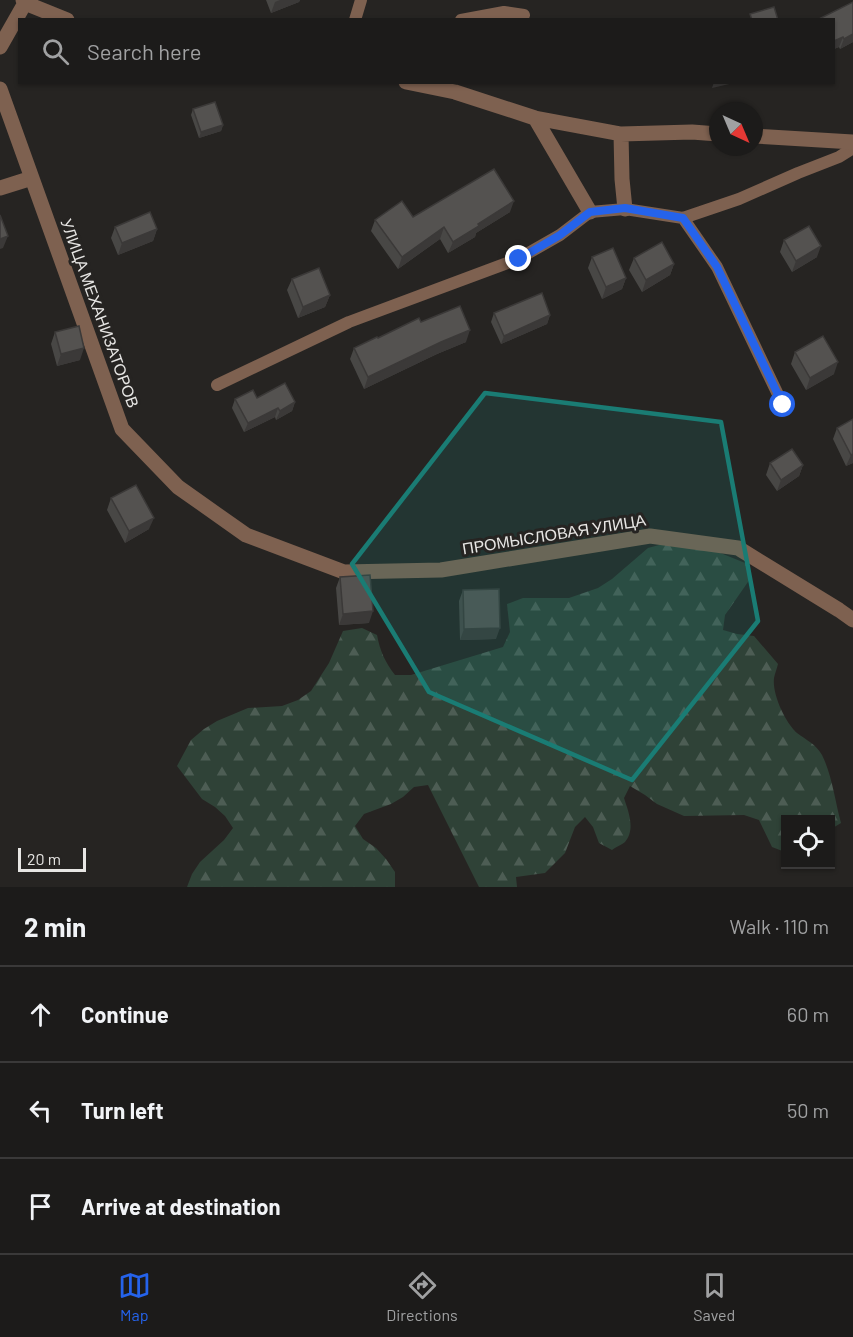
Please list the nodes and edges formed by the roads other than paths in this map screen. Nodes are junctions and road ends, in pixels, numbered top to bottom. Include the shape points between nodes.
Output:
1 (361, 0) edge
2 (24, 2) edge
3 (524, 15) dead end
4 (62, 18) edge
5 (356, 18) edge
6 (472, 18) edge
7 (0, 47) edge
8 (416, 84) edge
9 (0, 89) edge
10 (535, 118) junction
11 (709, 133) edge
12 (621, 134) junction
13 (763, 137) edge
14 (853, 142) edge
15 (853, 148) edge
16 (32, 178) junction
17 (0, 188) edge
18 (625, 208) junction
19 (590, 212) junction
20 (683, 218) junction
21 (217, 385) dead end
22 (783, 405) dead end
23 (246, 535) joint
24 (853, 620) edge

1 - 5 lane
2 - 4 street
2 - 7 street
3 - 6 lane via 504,12
8 - 10 street via 455,92
9 - 16 street, УЛИЦА МЕХАНИЗАТОРОВ
10 - 12 street
10 - 19 street
11 - 12 street
12 - 18 street
13 - 14 street
15 - 20 lane via 839,158
16 - 17 street
16 - 23 street, УЛИЦА МЕХАНИЗАТОРОВ via 122,429 178,487
18 - 19 lane
18 - 20 lane
19 - 21 lane via 519,259 349,321
20 - 22 lane via 717,267
23 - 24 street, ПРОМЫСЛОВАЯ УЛИЦА via 344,572 441,570 650,536 738,548

